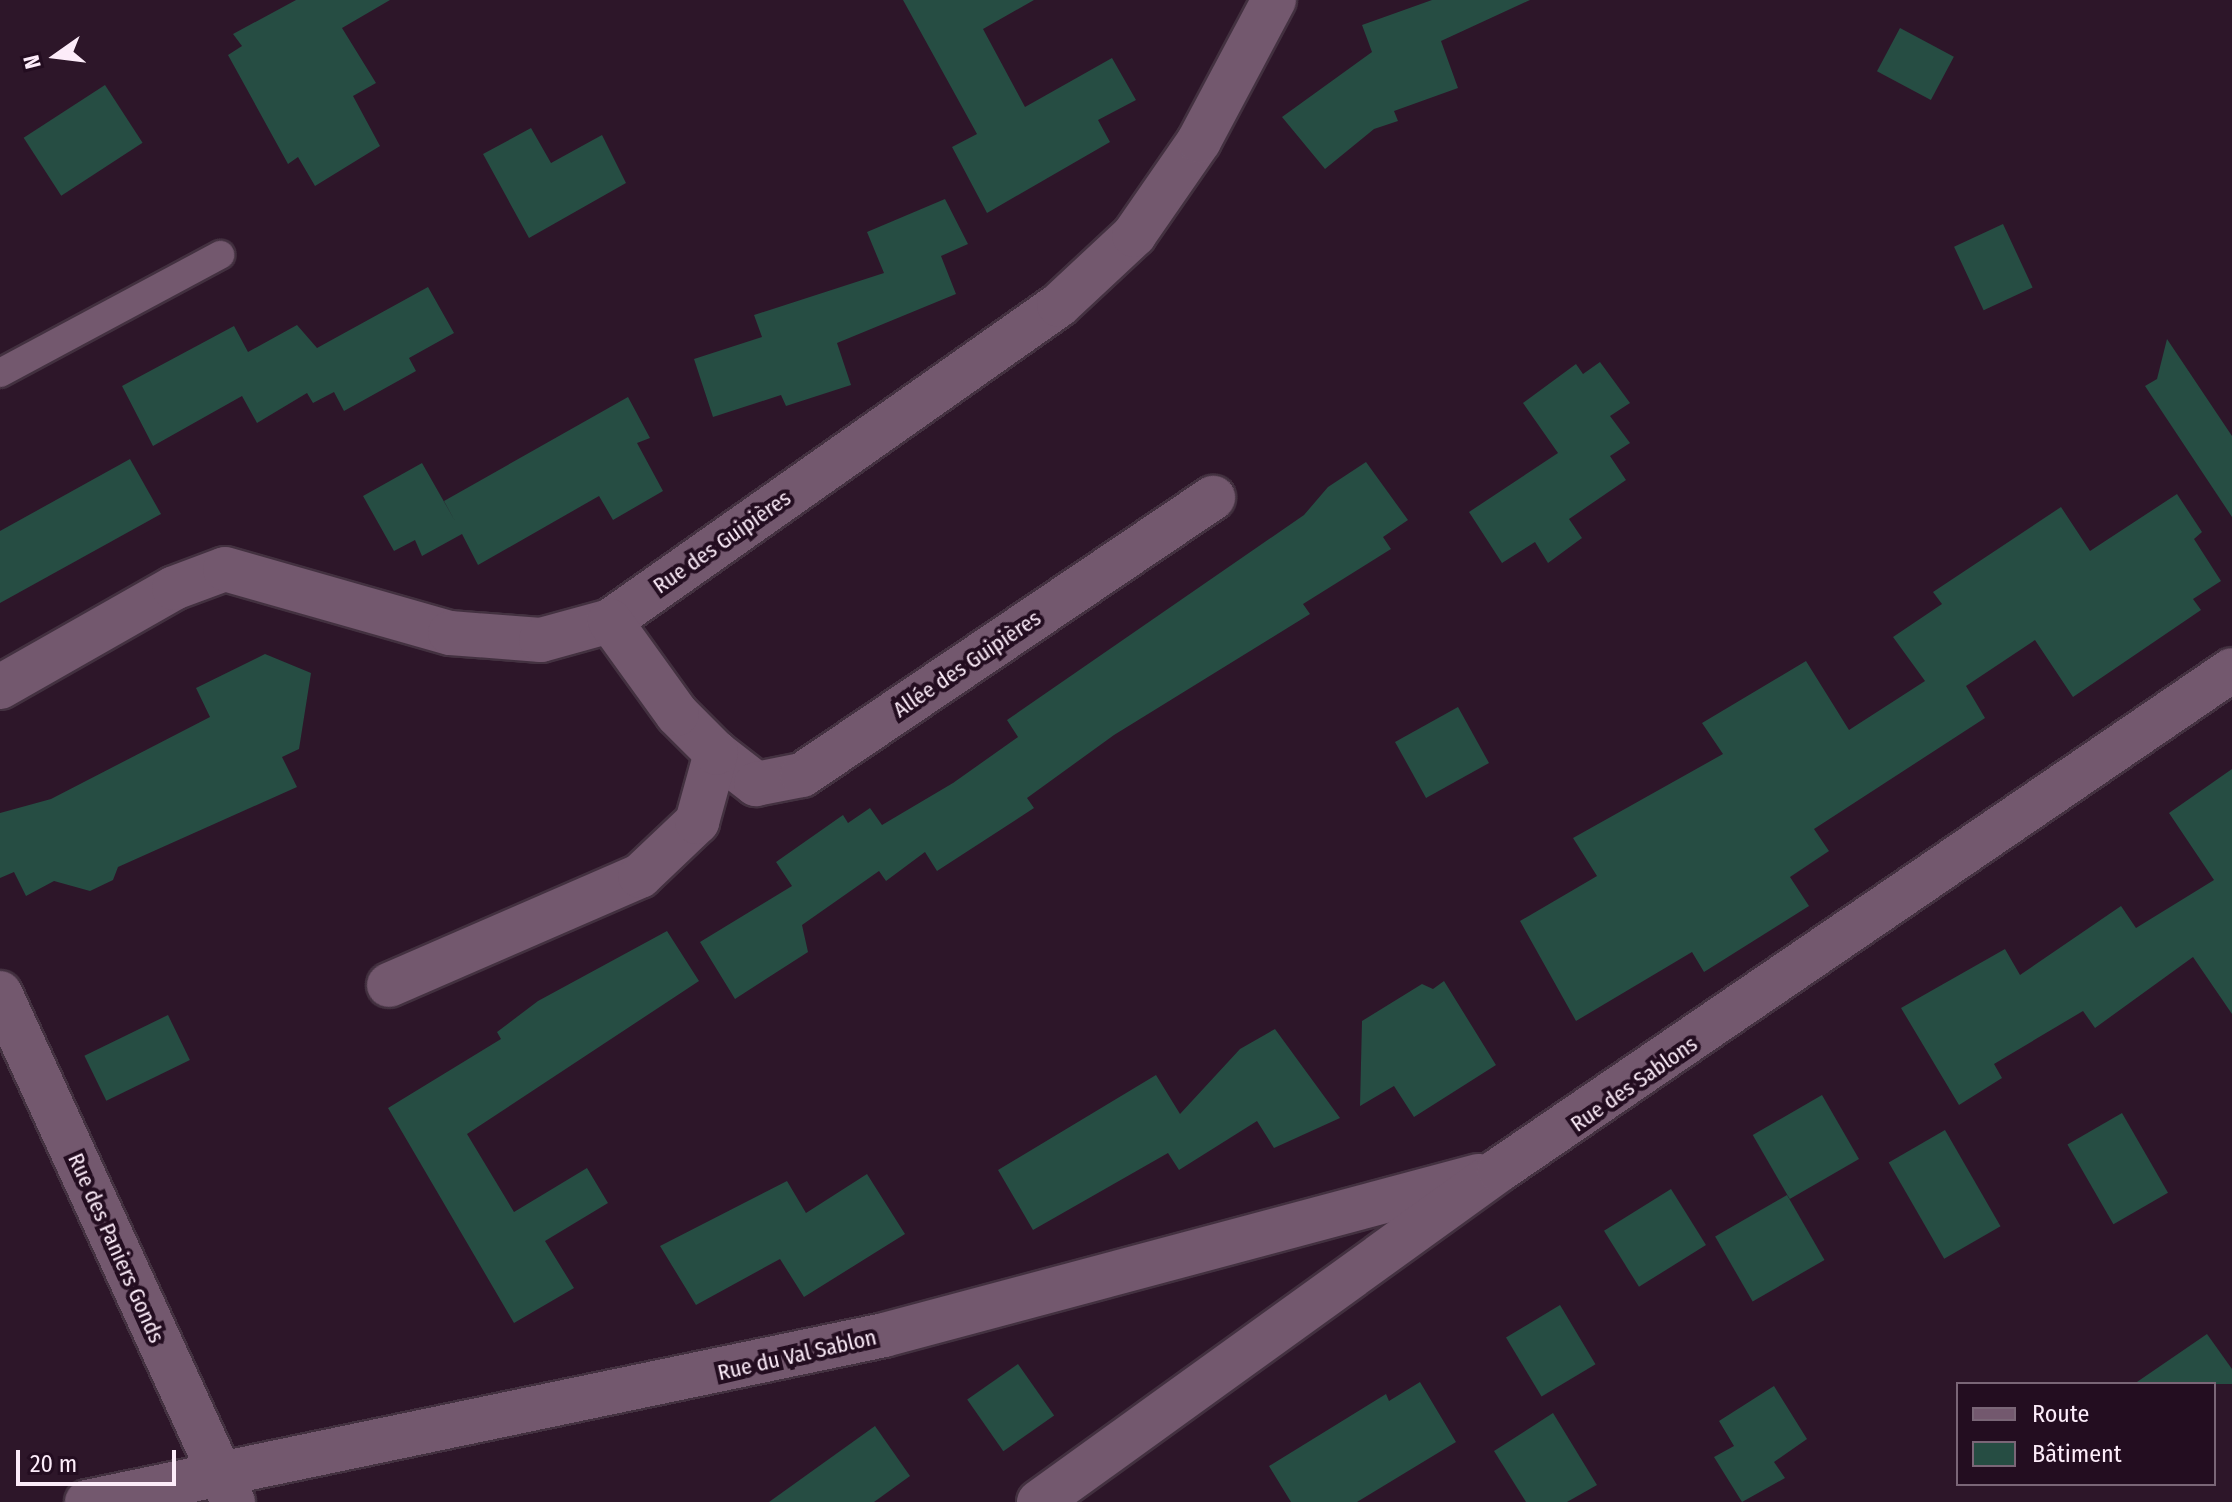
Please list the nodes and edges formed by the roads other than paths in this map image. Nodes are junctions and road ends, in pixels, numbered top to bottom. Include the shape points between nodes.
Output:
1 (1274, 0) edge
2 (220, 255) dead end
3 (0, 373) edge
4 (1213, 498) dead end
5 (610, 621) junction
6 (2232, 670) edge
7 (0, 687) edge
8 (716, 753) junction
9 (389, 985) dead end
10 (0, 993) edge
11 (1499, 1170) junction
12 (227, 1490) edge
13 (87, 1502) edge
14 (1039, 1502) edge

1 - 5 street, Rue des Guipières via 1199,141 1134,235 1059,305
2 - 3 lane
4 - 8 street, Allée des Guipières via 802,775 756,784
5 - 7 street, Rue des Guipières via 541,640 450,633 225,569 174,588
5 - 8 street, Allée des Guipières via 677,714
6 - 11 street, Rue des Sablons via 1538,1150
8 - 9 street via 697,822 640,876
10 - 12 street, Rue des Paniers Gonds
11 - 12 street, Rue du Val Sablon via 884,1335
11 - 14 street, Rue des Sablons
12 - 13 street, Rue du Val Sablon

